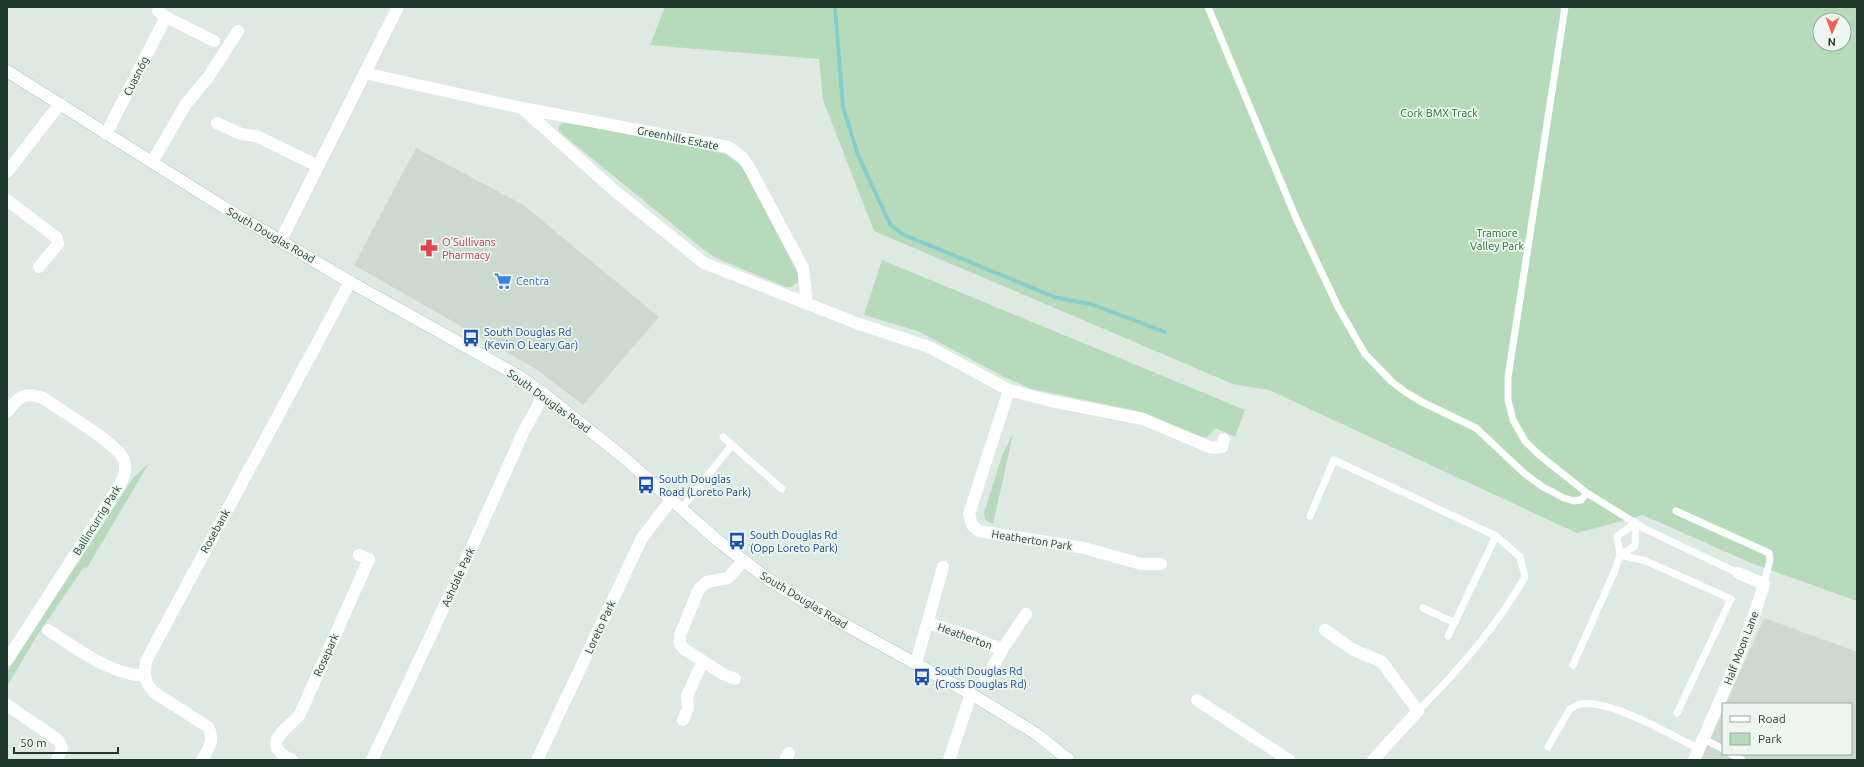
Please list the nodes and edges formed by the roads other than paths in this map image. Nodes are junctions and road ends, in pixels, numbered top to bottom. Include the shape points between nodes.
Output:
1 (398, 7) edge
2 (1208, 7) edge
3 (1566, 7) edge
4 (238, 30) dead end
5 (214, 41) dead end
6 (7, 71) edge
7 (364, 73) junction
8 (60, 104) junction
9 (522, 108) junction
10 (217, 123) dead end
11 (106, 134) junction
12 (152, 162) junction
13 (318, 166) junction
14 (7, 172) edge
15 (7, 200) edge
16 (281, 240) junction
17 (39, 267) dead end
18 (350, 282) junction
19 (807, 303) junction
20 (1009, 390) junction
21 (544, 394) junction
22 (7, 412) edge
23 (722, 437) dead end
24 (1224, 439) dead end
25 (732, 446) junction
26 (782, 490) dead end
27 (1587, 492) junction
28 (671, 500) junction
29 (681, 509) junction
30 (1676, 511) dead end
31 (1310, 516) dead end
32 (1636, 524) junction
33 (1496, 536) junction
34 (359, 555) dead end
35 (1620, 555) junction
36 (743, 561) junction
37 (1161, 564) dead end
38 (943, 567) dead end
39 (1738, 573) joint
40 (1764, 584) junction
41 (1423, 608) dead end
42 (1026, 614) dead end
43 (927, 623) junction
44 (1455, 623) junction
45 (48, 630) dead end
46 (1325, 630) dead end
47 (1448, 636) dead end
48 (1002, 650) junction
49 (7, 660) edge
50 (703, 661) junction
51 (916, 663) junction
52 (1573, 665) dead end
53 (144, 676) junction
54 (735, 679) dead end
55 (986, 679) dead end
56 (971, 694) junction
57 (1197, 700) dead end
58 (7, 706) edge
59 (1418, 711) junction
60 (1677, 713) dead end
61 (683, 720) dead end
62 (1548, 747) dead end
63 (1699, 749) edge
64 (1722, 749) edge
65 (1733, 755) edge
66 (288, 758) edge
67 (57, 760) edge
68 (202, 760) edge
69 (372, 760) edge
70 (537, 760) edge
71 (949, 760) edge
72 (1069, 760) edge
73 (1289, 760) edge
74 (1373, 760) edge
75 (1742, 760) edge

1 - 7 street
2 - 27 lane via 1296,218 1338,307 1365,354 1392,382 1407,393 1476,428 1525,474 1543,487 1574,501 1581,500
3 - 27 lane via 1507,393 1513,420 1525,441 1550,465
4 - 12 street via 209,76 186,104
5 - 11 street, Cuasnóg via 162,14
6 - 8 street, South Douglas Road
7 - 9 street, Greenhills Estate
7 - 13 street
8 - 11 street, South Douglas Road
8 - 14 street
9 - 19 street, Greenhills Estate via 616,192 704,263
9 - 19 street, Greenhills Estate via 728,147 736,152 748,165 803,268
10 - 13 street via 241,134 256,136
11 - 12 street, South Douglas Road
12 - 16 street, South Douglas Road
13 - 16 street
15 - 17 street via 57,238 58,244
16 - 18 street, South Douglas Road
18 - 21 street, South Douglas Road via 517,375
18 - 53 street, Rosebank via 150,653
19 - 20 street, Greenhills Estate via 859,324 929,347
20 - 24 street via 1143,419 1212,448 1222,447
20 - 37 street, Heatherton Park via 969,514 972,525 979,531 1084,548 1141,564
21 - 28 street, South Douglas Road via 623,457
21 - 69 street, Ashdale Park via 523,433
22 - 49 street, Ballincurrig Park via 17,399 24,395 43,398 114,446 123,457 126,469 120,485
23 - 25 lane
25 - 26 lane
25 - 29 lane
27 - 32 lane
28 - 29 street, South Douglas Road
28 - 70 street, Loreto Park via 642,538
29 - 36 street, South Douglas Road
30 - 40 lane via 1769,553 1770,560
31 - 33 lane via 1334,460
32 - 35 lane via 1634,546
32 - 35 lane via 1617,536
32 - 39 lane
33 - 44 lane
33 - 59 lane via 1520,557 1525,577 1509,606 1444,685
34 - 66 street, Rosepark via 369,559 300,714 278,736 278,746
35 - 52 lane
35 - 60 lane via 1646,560 1731,599
36 - 50 street via 728,578 707,582 699,590 680,635 680,644
36 - 51 street, South Douglas Road via 789,593
38 - 43 street, Heatherton
39 - 40 street
40 - 63 street, Half Moon Lane via 1754,619
41 - 44 lane
42 - 48 street, Heatherton
43 - 48 street, Heatherton via 970,636
43 - 51 street, Heatherton
44 - 47 lane
45 - 53 street via 113,668 124,673
46 - 59 street via 1352,649 1382,662
48 - 55 street, Heatherton
50 - 54 street
50 - 61 street via 687,696 688,708
51 - 56 street, South Douglas Road
53 - 68 street via 155,693 208,727 212,733 212,742
56 - 71 street
56 - 72 street, South Douglas Road via 1035,733
57 - 73 street
58 - 67 street via 58,740 62,748
59 - 74 street
62 - 63 lane via 1570,709 1575,705 1593,703 1619,712
63 - 64 lane
65 - 75 lane

